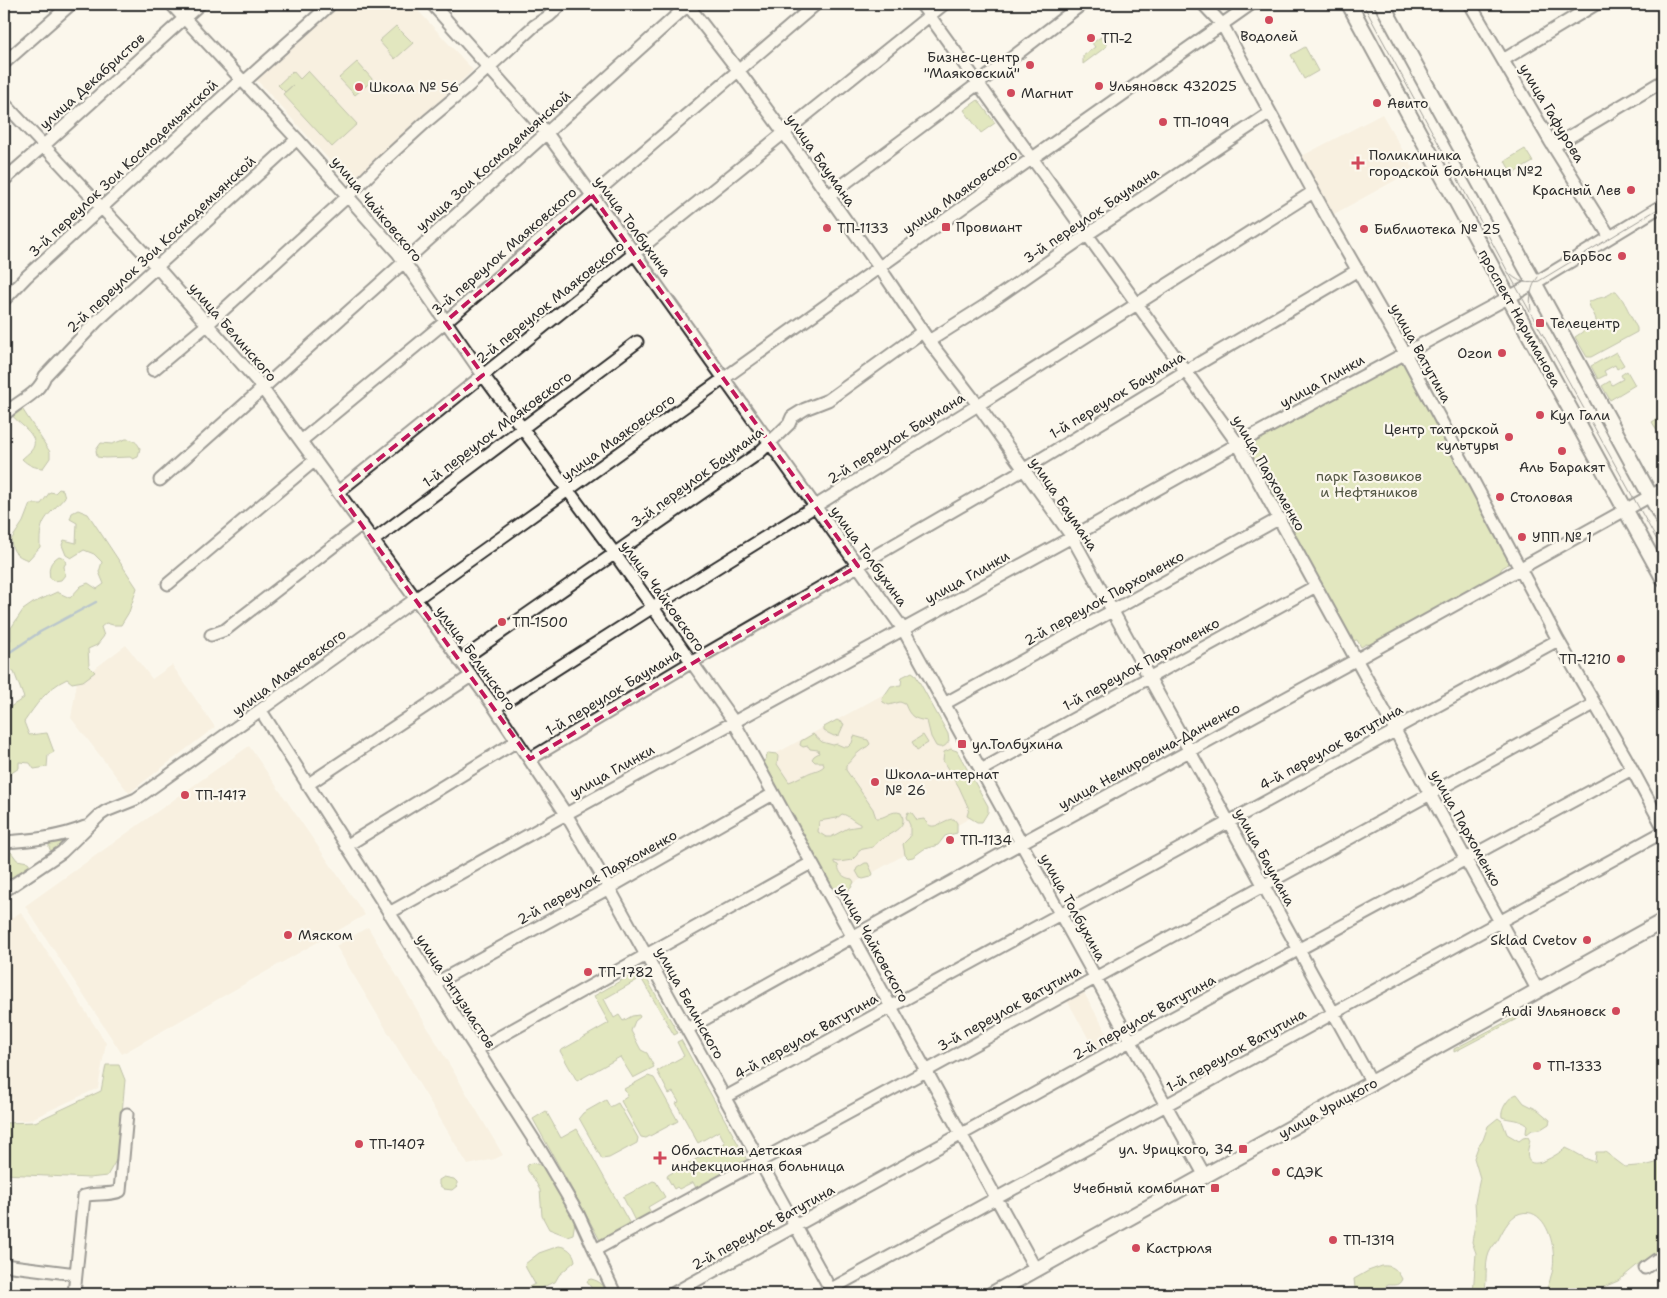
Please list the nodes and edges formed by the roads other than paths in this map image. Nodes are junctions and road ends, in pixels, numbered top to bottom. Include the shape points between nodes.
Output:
1 (71, 4) edge
2 (171, 4) edge
3 (200, 4) edge
4 (331, 4) edge
5 (562, 4) edge
6 (688, 4) edge
7 (816, 4) edge
8 (921, 4) edge
9 (944, 4) edge
10 (1082, 4) edge
11 (1203, 4) edge
12 (1251, 4) edge
13 (1349, 4) edge
14 (1382, 4) edge
15 (1470, 4) edge
16 (1596, 4) edge
17 (1661, 4) edge
18 (438, 6) edge
19 (1663, 7) edge
20 (930, 15) junction
21 (184, 18) junction
22 (1222, 24) junction
23 (1503, 60) junction
24 (4, 63) edge
25 (488, 68) junction
26 (738, 70) junction
27 (243, 80) junction
28 (1663, 81) edge
29 (979, 83) junction
30 (4, 103) edge
31 (1270, 113) junction
32 (546, 132) junction
33 (784, 133) junction
34 (297, 139) junction
35 (43, 146) junction
36 (1554, 146) junction
37 (1033, 158) junction
38 (4, 180) edge
39 (1313, 192) junction
40 (592, 195) junction
41 (348, 196) junction
42 (828, 196) junction
43 (1663, 205) edge
44 (101, 208) junction
45 (1088, 234) junction
46 (1610, 237) junction
47 (634, 253) junction
48 (404, 262) junction
49 (156, 266) junction
50 (879, 268) junction
51 (1358, 270) junction
52 (1535, 283) junction
53 (1508, 296) junction
54 (4, 300) edge
55 (1138, 303) junction
56 (445, 322) junction
57 (208, 324) junction
58 (925, 336) junction
59 (637, 342) dead end
60 (1405, 353) junction
61 (154, 370) dead end
62 (1186, 371) junction
63 (483, 375) junction
64 (724, 380) junction
65 (263, 388) junction
66 (978, 405) junction
67 (5, 414) edge
68 (523, 429) junction
69 (302, 441) junction
70 (770, 444) junction
71 (1238, 444) junction
72 (315, 460) junction
73 (1023, 470) junction
74 (160, 480) dead end
75 (568, 491) junction
76 (338, 492) junction
77 (1657, 493) edge
78 (815, 506) junction
79 (1626, 511) junction
80 (1280, 518) junction
81 (1663, 519) edge
82 (362, 524) junction
83 (1072, 537) junction
84 (374, 540) junction
85 (615, 554) junction
86 (858, 566) junction
87 (1520, 569) junction
88 (1663, 578) edge
89 (168, 584) dead end
90 (1316, 586) junction
91 (416, 599) junction
92 (653, 607) junction
93 (1112, 610) junction
94 (903, 629) junction
95 (211, 635) dead end
96 (1558, 640) junction
97 (1357, 659) junction
98 (460, 661) junction
99 (692, 662) junction
100 (471, 676) junction
101 (1148, 677) junction
102 (944, 704) junction
103 (1594, 704) junction
104 (495, 708) junction
105 (261, 711) junction
106 (734, 722) junction
107 (1396, 730) junction
108 (517, 741) junction
109 (1189, 750) junction
110 (530, 759) junction
111 (1632, 769) junction
112 (981, 770) junction
113 (307, 785) junction
114 (773, 794) junction
115 (1430, 794) junction
116 (566, 814) junction
117 (1228, 822) junction
118 (91, 824) junction
119 (1663, 827) edge
120 (1663, 832) edge
121 (4, 842) edge
122 (1021, 843) junction
123 (346, 846) junction
124 (1465, 858) junction
125 (811, 862) junction
126 (1264, 886) junction
127 (609, 888) junction
128 (4, 891) edge
129 (389, 913) junction
130 (1060, 914) junction
131 (1663, 921) edge
132 (1500, 923) junction
133 (852, 936) junction
134 (1298, 949) junction
135 (646, 955) junction
136 (1095, 977) junction
137 (434, 984) junction
138 (1538, 991) junction
139 (891, 1007) junction
140 (1334, 1014) junction
141 (687, 1029) junction
142 (1130, 1041) junction
143 (476, 1050) junction
144 (926, 1071) junction
145 (1372, 1083) junction
146 (724, 1098) junction
147 (1166, 1106) junction
148 (128, 1114) dead end
149 (962, 1135) junction
150 (759, 1161) junction
151 (1205, 1176) junction
152 (996, 1199) junction
153 (796, 1227) junction
154 (595, 1250) junction
155 (1663, 1259) edge
156 (4, 1265) edge
157 (1645, 1268) dead end
158 (1036, 1270) junction
159 (76, 1274) junction
160 (829, 1293) edge
161 (74, 1294) edge
162 (615, 1294) edge
163 (672, 1294) edge
164 (992, 1294) edge

1 - 24 street
2 - 21 street, улица Чайковского
3 - 21 street, улица Декабристов
4 - 27 street, 3-й переулок Зои Космодемьянской
5 - 25 street
6 - 26 street, улица Баумана
6 - 32 street, улица Зои Космодемьянской
7 - 26 street, 3-й переулок Маяковского
8 - 20 street, улица Пархоменко
9 - 20 street, 2-й переулок Маяковского
10 - 29 street
11 - 22 street, улица Ватутина
12 - 22 street, улица Маяковского
13 - 53 main road, проспект Нариманова
14 - 52 main road, проспект Нариманова
15 - 23 street, улица Гафурова
16 - 23 street
17 - 19 street
18 - 25 street, улица Толбухина
20 - 29 street, улица Пархоменко
20 - 33 street, 2-й переулок Маяковского
21 - 27 street, улица Чайковского
21 - 35 street, улица Декабристов
22 - 31 street, улица Ватутина
22 - 37 street, улица Маяковского
23 - 36 street, улица Гафурова
25 - 32 street, улица Толбухина
25 - 41 street
26 - 33 street, улица Баумана
26 - 40 street, 3-й переулок Маяковского
27 - 34 street, улица Чайковского
27 - 44 street, 3-й переулок Зои Космодемьянской
28 - 36 street
29 - 37 street, улица Пархоменко
29 - 42 street
30 - 35 street, улица Белинского
31 - 39 street, улица Ватутина
31 - 45 street, 3-й переулок Баумана
32 - 40 street, улица Толбухина
32 - 48 street, улица Зои Космодемьянской
33 - 42 street, улица Баумана
33 - 47 street, 2-й переулок Маяковского
34 - 41 street, улица Чайковского
34 - 49 street, 2-й переулок Зои Космодемьянской
35 - 38 street, улица Декабристов
35 - 44 street, улица Белинского
36 - 46 street, улица Гафурова
37 - 45 street, улица Пархоменко
37 - 50 street, улица Маяковского
39 - 51 street, улица Ватутина
39 - 55 street, 2-й переулок Баумана
40 - 47 street, улица Толбухина
40 - 56 street, 3-й переулок Маяковского
41 - 48 street, улица Чайковского
41 - 57 street
42 - 50 street, улица Баумана
43 - 46 street, улица Глинки
44 - 49 street, улица Белинского
44 - 54 street, 3-й переулок Зои Космодемьянской
45 - 55 street, улица Пархоменко
45 - 58 street, 3-й переулок Баумана via 986,305
46 - 52 street, улица Глинки
47 - 63 street, 2-й переулок Маяковского
47 - 64 street, улица Толбухина
48 - 56 street, улица Чайковского
48 - 65 street, улица Зои Космодемьянской
49 - 57 street, улица Белинского
49 - 67 street, 2-й переулок Зои Космодемьянской via 96,322 45,376 35,392
50 - 58 street, улица Баумана
50 - 64 street, улица Маяковского
51 - 60 street, улица Ватутина
51 - 62 street, 1-й переулок Баумана
52 - 53 street, улица Глинки
52 - 77 main road, проспект Нариманова
53 - 60 street, улица Глинки
53 - 79 main road, проспект Нариманова
55 - 62 street, улица Пархоменко
55 - 66 street, 2-й переулок Баумана
56 - 63 street, улица Чайковского
56 - 69 street, 3-й переулок Маяковского
57 - 61 street
57 - 65 street, улица Белинского
58 - 66 street, улица Баумана
58 - 70 street, 3-й переулок Баумана via 828,400 792,417
59 - 68 street, 1-й переулок Маяковского
60 - 71 street, улица Глинки
60 - 87 street, улица Ватутина
62 - 71 street, улица Пархоменко
62 - 73 street, 1-й переулок Баумана
63 - 68 street, улица Чайковского
63 - 76 street, 2-й переулок Маяковского
64 - 70 street, улица Толбухина
64 - 75 street, улица Маяковского
65 - 69 street, улица Белинского
65 - 74 street, улица Зои Космодемьянской
66 - 73 street, улица Баумана
66 - 78 street, 2-й переулок Баумана
68 - 75 street, улица Чайковского
68 - 84 street, 1-й переулок Маяковского
69 - 72 street, улица Белинского
70 - 78 street, улица Толбухина
70 - 85 street, 3-й переулок Баумана
71 - 80 street, улица Пархоменко
71 - 83 street, улица Глинки
72 - 76 street, улица Белинского
72 - 89 street
73 - 83 street, улица Баумана
73 - 86 street, 1-й переулок Баумана
75 - 85 street, улица Чайковского
75 - 91 street, улица Маяковского
76 - 82 street, улица Белинского
77 - 79 street, улица Немировича-Данченко
77 - 81 main road, проспект Нариманова
78 - 86 street, улица Толбухина
78 - 92 street, 2-й переулок Баумана
79 - 87 street, улица Немировича-Данченко
79 - 88 main road, проспект Нариманова
80 - 90 street, улица Пархоменко
80 - 93 street, 2-й переулок Пархоменко
82 - 84 street, улица Белинского
82 - 95 street via 225,630
83 - 93 street, улица Баумана
83 - 94 street, улица Глинки
84 - 91 street, улица Белинского
85 - 92 street, улица Чайковского
85 - 98 street, 3-й переулок Баумана
86 - 94 street, улица Толбухина
86 - 99 street, 1-й переулок Баумана
87 - 96 street, улица Ватутина
87 - 97 street, улица Немировича-Данченко
90 - 97 street, улица Пархоменко
90 - 101 street, 1-й переулок Пархоменко
91 - 98 street, улица Белинского
91 - 105 street, улица Маяковского
92 - 99 street, улица Чайковского
92 - 104 street, 2-й переулок Баумана
93 - 101 street, улица Баумана
93 - 102 street, 2-й переулок Пархоменко
94 - 102 street, улица Толбухина
94 - 106 street, улица Глинки
96 - 103 street, улица Ватутина
96 - 107 street, 4-й переулок Ватутина
97 - 107 street, улица Пархоменко
97 - 109 street, улица Немировича-Данченко
98 - 100 street, улица Белинского
99 - 106 street, улица Чайковского
99 - 110 street, 1-й переулок Баумана
100 - 104 street, улица Белинского
100 - 113 street
101 - 109 street, улица Баумана
101 - 112 street, 1-й переулок Пархоменко
102 - 112 street, улица Толбухина
103 - 111 street, улица Ватутина
103 - 115 street, 3-й переулок Ватутина
104 - 108 street, улица Белинского
105 - 113 street, улица Энтузиастов
105 - 118 street, улица Маяковского via 136,800 106,811
106 - 114 street, улица Чайковского
106 - 116 street, улица Глинки
107 - 115 street, улица Пархоменко
107 - 117 street, 4-й переулок Ватутина
108 - 110 street, улица Белинского
108 - 123 street
109 - 117 street, улица Баумана
109 - 122 street, улица Немировича-Данченко
110 - 116 street, улица Белинского
111 - 119 street, улица Ватутина
111 - 124 street, 2-й переулок Ватутина
112 - 122 street, улица Толбухина
113 - 123 street, улица Энтузиастов
114 - 125 street, улица Чайковского
114 - 127 street, 2-й переулок Пархоменко
115 - 124 street, улица Пархоменко
115 - 126 street, 3-й переулок Ватутина
116 - 127 street, улица Белинского
116 - 129 street, улица Глинки
117 - 126 street, улица Баумана
117 - 130 street, 4-й переулок Ватутина
118 - 121 street via 40,839
118 - 128 street, улица Маяковского via 62,852
120 - 132 street, 1-й переулок Ватутина
122 - 130 street, улица Толбухина
122 - 133 street, улица Немировича-Данченко
123 - 129 street, улица Энтузиастов
124 - 132 street, улица Пархоменко
124 - 134 street, 2-й переулок Ватутина
125 - 133 street, улица Чайковского
125 - 135 street
126 - 134 street, улица Баумана
126 - 136 street, 3-й переулок Ватутина
127 - 135 street, улица Белинского
127 - 137 street, 2-й переулок Пархоменко
129 - 137 street, улица Энтузиастов
130 - 136 street, улица Толбухина
130 - 139 street, 4-й переулок Ватутина
131 - 138 main road, улица Урицкого
132 - 138 street, улица Пархоменко
132 - 140 street, 1-й переулок Ватутина
133 - 139 street, улица Чайковского
133 - 141 street, улица Немировича-Данченко
134 - 140 street, улица Баумана
134 - 142 street, 2-й переулок Ватутина
135 - 141 street, улица Белинского
135 - 143 street
136 - 142 street, улица Толбухина
136 - 144 street, 3-й переулок Ватутина
137 - 143 street, улица Энтузиастов
138 - 145 main road, улица Урицкого
139 - 144 street, улица Чайковского
139 - 146 street, 4-й переулок Ватутина
140 - 145 street, улица Баумана
140 - 147 street, 1-й переулок Ватутина
141 - 146 street, улица Белинского
142 - 147 street, улица Толбухина
142 - 149 street, 2-й переулок Ватутина
143 - 154 street, улица Энтузиастов via 541,1151
144 - 149 street, улица Чайковского
144 - 150 street, 3-й переулок Ватутина
145 - 151 main road, улица Урицкого
146 - 150 street, улица Белинского
147 - 151 street, улица Толбухина
147 - 152 street, 1-й переулок Ватутина
148 - 159 street via 120,1191 84,1196
149 - 152 street, улица Чайковского
149 - 153 street, 2-й переулок Ватутина
150 - 153 street, улица Белинского
150 - 154 street, 3-й переулок Ватутина
151 - 158 main road, улица Урицкого
152 - 158 street, улица Чайковского
152 - 160 street, 1-й переулок Ватутина
153 - 160 street, улица Белинского
153 - 163 street, 2-й переулок Ватутина
154 - 162 street, улица Энтузиастов
155 - 157 street
156 - 159 street
158 - 164 main road, улица Урицкого
159 - 161 street

